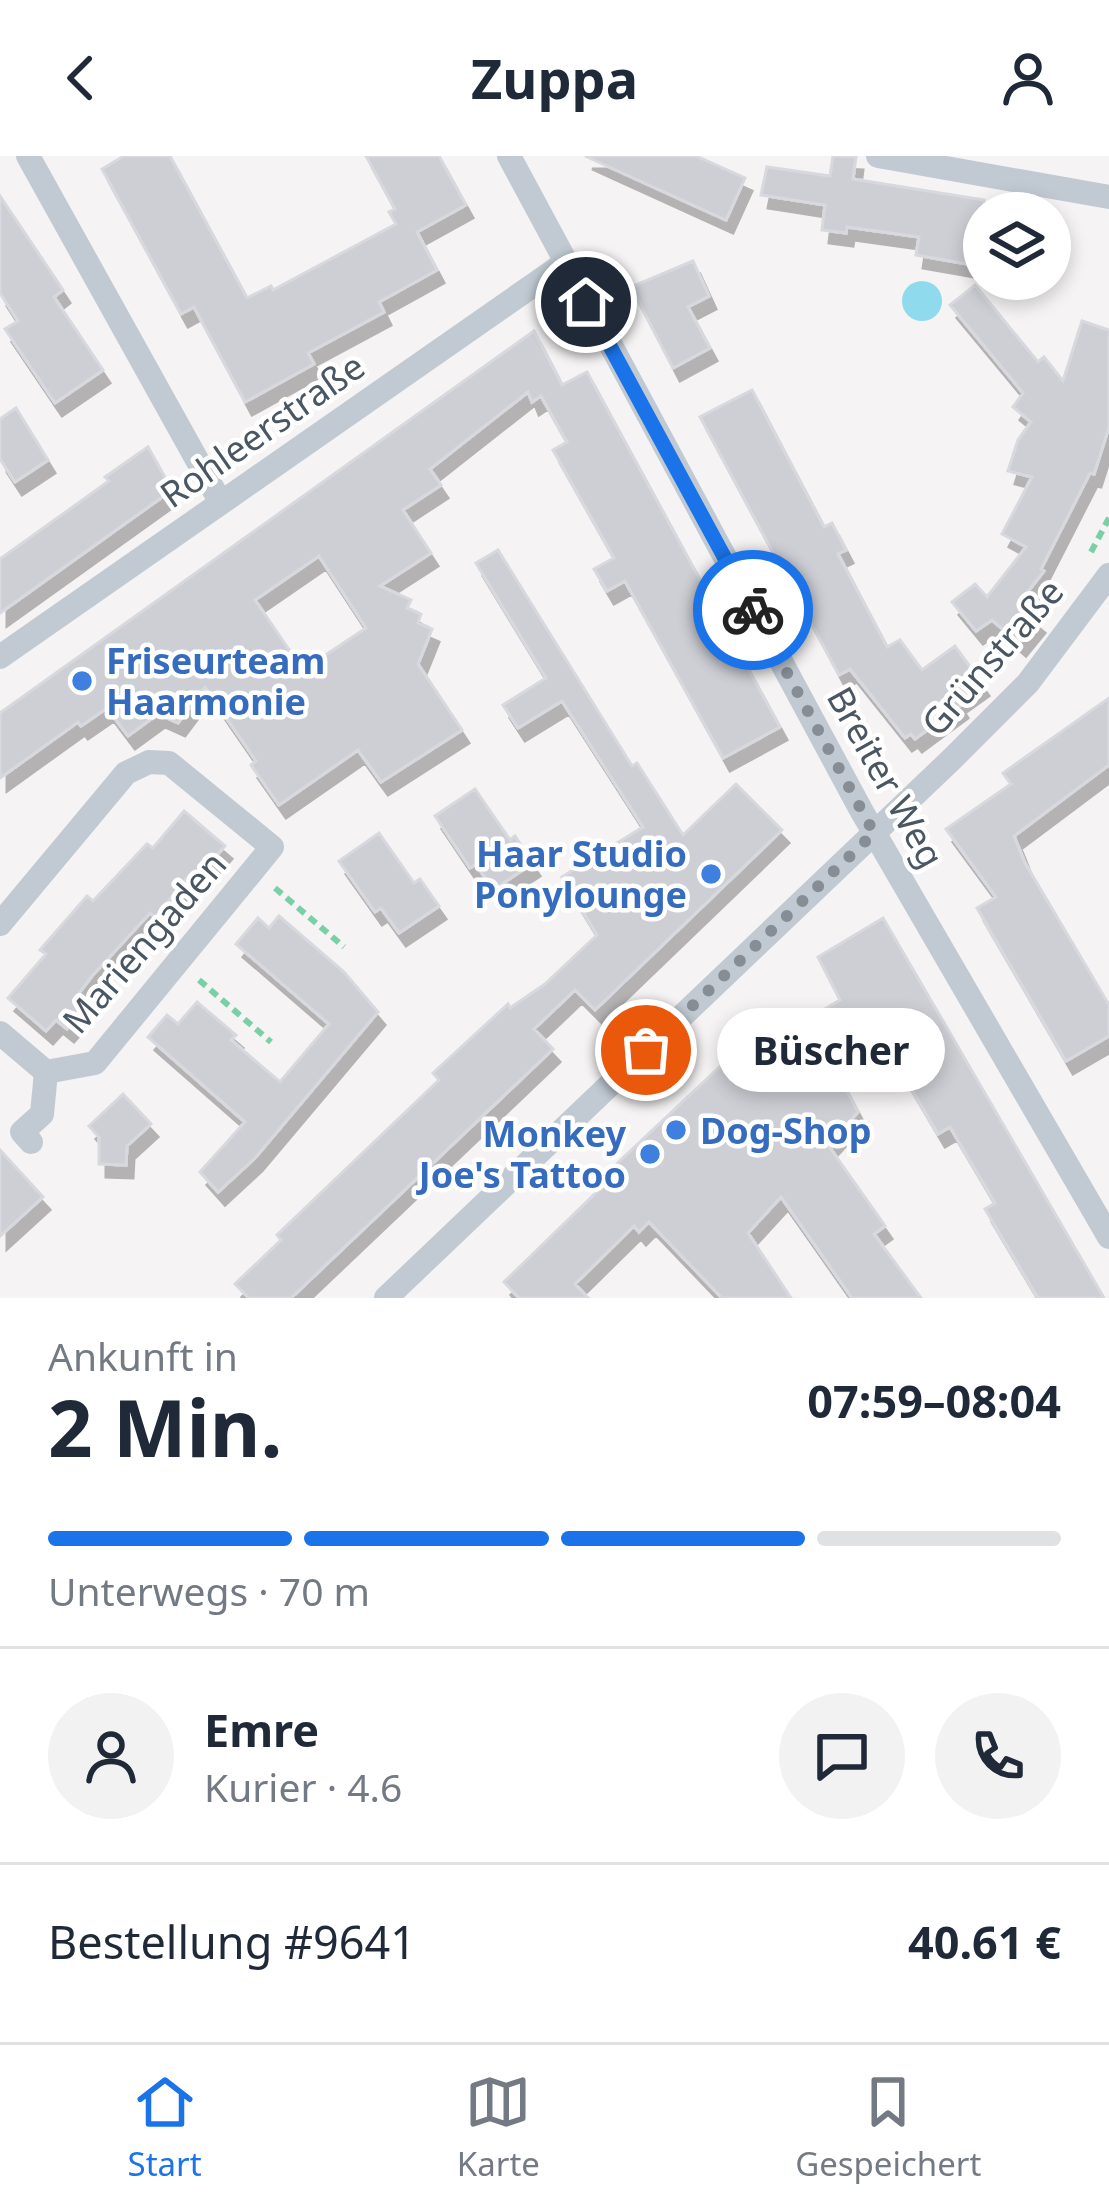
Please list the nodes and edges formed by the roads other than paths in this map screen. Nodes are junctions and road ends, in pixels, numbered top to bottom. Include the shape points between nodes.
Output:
1 (28, 156) edge
2 (509, 156) edge
3 (878, 156) edge
4 (1109, 197) edge
5 (565, 263) junction
6 (221, 502) junction
7 (1109, 575) edge
8 (0, 657) edge
9 (874, 833) junction
10 (0, 924) edge
11 (0, 1033) edge
12 (46, 1072) junction
13 (31, 1142) dead end
14 (1109, 1237) edge
15 (386, 1298) edge

1 - 6 street
2 - 5 street, Breiter Weg
3 - 4 street
5 - 6 street, Rohleerstraße
5 - 9 street, Breiter Weg
6 - 8 street, Rohleerstraße
7 - 9 street, Grünstraße via 1028,683
9 - 14 street, Breiter Weg
9 - 15 street, Grünstraße
10 - 12 street, Mariengaden via 126,772 149,762 169,764 272,847 95,1063
11 - 12 street, Mariengaden
12 - 13 street, Mariengaden via 42,1114 22,1132

